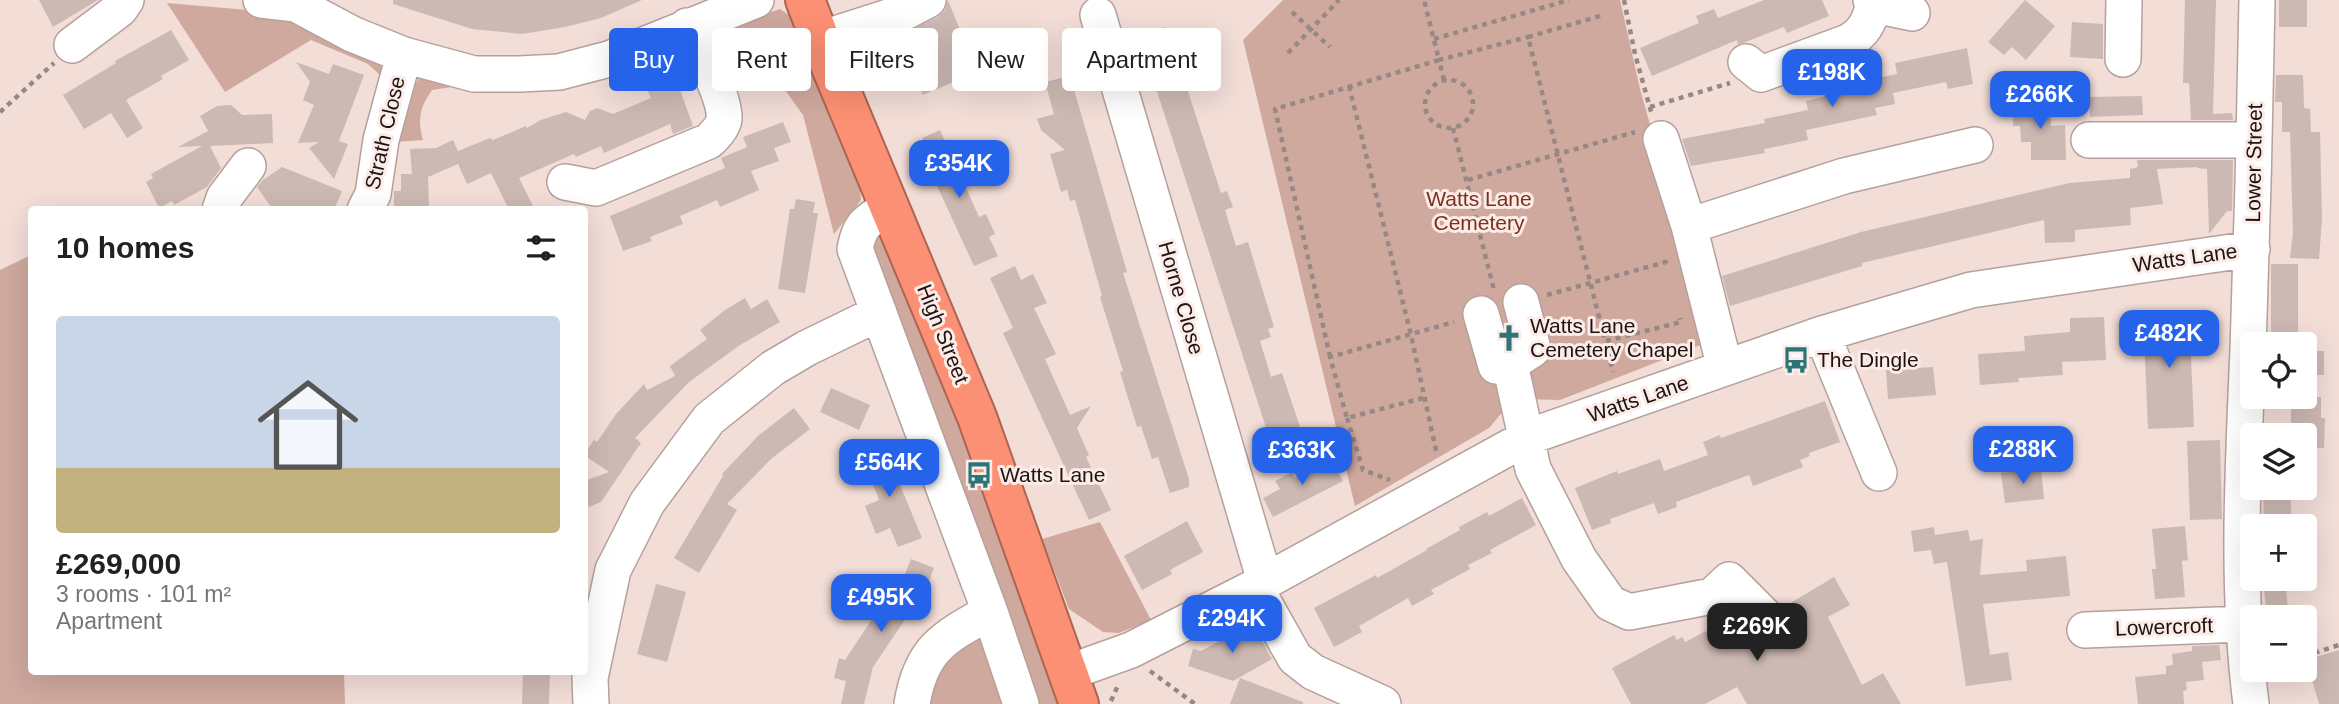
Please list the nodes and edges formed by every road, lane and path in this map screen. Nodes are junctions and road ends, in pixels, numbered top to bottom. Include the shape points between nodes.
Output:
1 (126, 0) edge
2 (261, 0) edge
3 (756, 0) edge
4 (806, 0) edge
5 (928, 0) edge
6 (1339, 0) edge
7 (1424, 0) edge
8 (1569, 0) edge
9 (1624, 0) edge
10 (2124, 0) edge
11 (2257, 0) edge
12 (297, 2) edge
13 (1873, 2) edge
14 (1292, 12) dead end
15 (1912, 13) dead end
16 (1098, 15) dead end
17 (1600, 16) dead end
18 (687, 26) junction
19 (1311, 30) junction
20 (1528, 37) junction
21 (820, 39) junction
22 (1434, 39) junction
23 (72, 45) joint
24 (1330, 47) dead end
25 (1288, 53) dead end
26 (404, 55) junction
27 (2123, 59) dead end
28 (1439, 60) junction
29 (1755, 77) joint
30 (1444, 80) junction
31 (1349, 86) junction
32 (0, 112) edge
33 (1651, 125) junction
34 (1454, 128) junction
35 (2089, 140) dead end
36 (2254, 140) junction
37 (1975, 145) dead end
38 (1558, 154) junction
39 (248, 166) dead end
40 (1468, 180) junction
41 (586, 195) dead end
42 (215, 206) edge
43 (367, 206) edge
44 (889, 207) junction
45 (1689, 226) junction
46 (2252, 249) junction
47 (1669, 274) dead end
48 (1591, 282) junction
49 (1521, 302) joint
50 (1678, 310) dead end
51 (879, 313) junction
52 (1481, 314) junction
53 (1822, 334) junction
54 (1411, 335) junction
55 (1606, 341) junction
56 (1330, 357) junction
57 (1510, 364) junction
58 (1725, 368) junction
59 (1613, 372) dead end
60 (1423, 398) junction
61 (1347, 418) junction
62 (1528, 437) junction
63 (1427, 461) dead end
64 (1879, 472) dead end
65 (1391, 481) dead end
66 (599, 565) edge
67 (1260, 584) junction
68 (2243, 605) edge
69 (990, 612) junction
70 (1765, 616) dead end
71 (2240, 624) edge
72 (2085, 630) dead end
73 (2339, 645) edge
74 (1131, 650) junction
75 (2317, 652) edge
76 (2249, 682) edge
77 (1073, 689) edge
78 (591, 704) edge
79 (912, 704) edge
80 (1021, 704) edge
81 (1195, 704) edge
82 (1383, 704) edge
83 (2251, 704) edge

1 - 23 street
2 - 12 street
3 - 18 street
4 - 21 highway, High Street
5 - 21 street
6 - 19 path
7 - 22 path
8 - 22 path
9 - 33 path
10 - 27 street
11 - 36 street, Lower Street
12 - 26 street via 352,34
13 - 15 street
13 - 29 street via 1869,22 1860,35
14 - 19 path
16 - 67 street, Horne Close
17 - 20 path
18 - 26 street via 609,59 559,72 474,74
18 - 41 street via 723,108 724,121 709,141
19 - 24 path
19 - 25 path
20 - 28 path
20 - 38 path
21 - 44 highway, High Street
22 - 28 path
23 - 32 path
26 - 43 street, Strath Close
28 - 30 path
28 - 31 path
29 - 33 path
30 - 34 path via 1430,89 1425,105 1431,120
30 - 34 path via 1459,81 1473,99 1467,121
31 - 54 path
31 - 56 path via 1275,109
33 - 38 path
33 - 45 street
34 - 40 path
35 - 36 street
36 - 46 street, Lower Street
37 - 45 street via 1844,176
38 - 40 path
38 - 48 path
39 - 42 street
40 - 52 path via 1499,308
44 - 51 street via 862,225 855,249
44 - 77 highway, High Street via 977,417
45 - 58 street
46 - 53 street, Watts Lane via 1971,290
46 - 68 street, Lower Street via 2241,521
47 - 48 path via 1666,262
48 - 49 path
48 - 55 path
49 - 57 street via 1533,349
50 - 55 path via 1681,322
51 - 66 street via 773,368 709,419
51 - 69 street
52 - 54 path
52 - 57 street via 1496,366
53 - 58 street, Watts Lane
53 - 64 street
54 - 56 path
54 - 60 path
55 - 59 path
56 - 61 path
57 - 62 street
58 - 62 street, Watts Lane
60 - 61 path
60 - 63 path via 1439,454
61 - 65 path via 1363,470
62 - 67 street, Watts Lane
62 - 70 street via 1533,469 1579,559 1609,603 1629,612 1712,596 1730,580
66 - 78 street
67 - 74 street, Watts Lane
67 - 82 street, Horne Close via 1295,658 1314,672
69 - 79 street via 946,636 916,678
69 - 80 street
71 - 72 street, Lowercroft
73 - 75 path
74 - 77 street, Watts Lane
74 - 81 path via 1138,662
76 - 83 street, Lower Street

